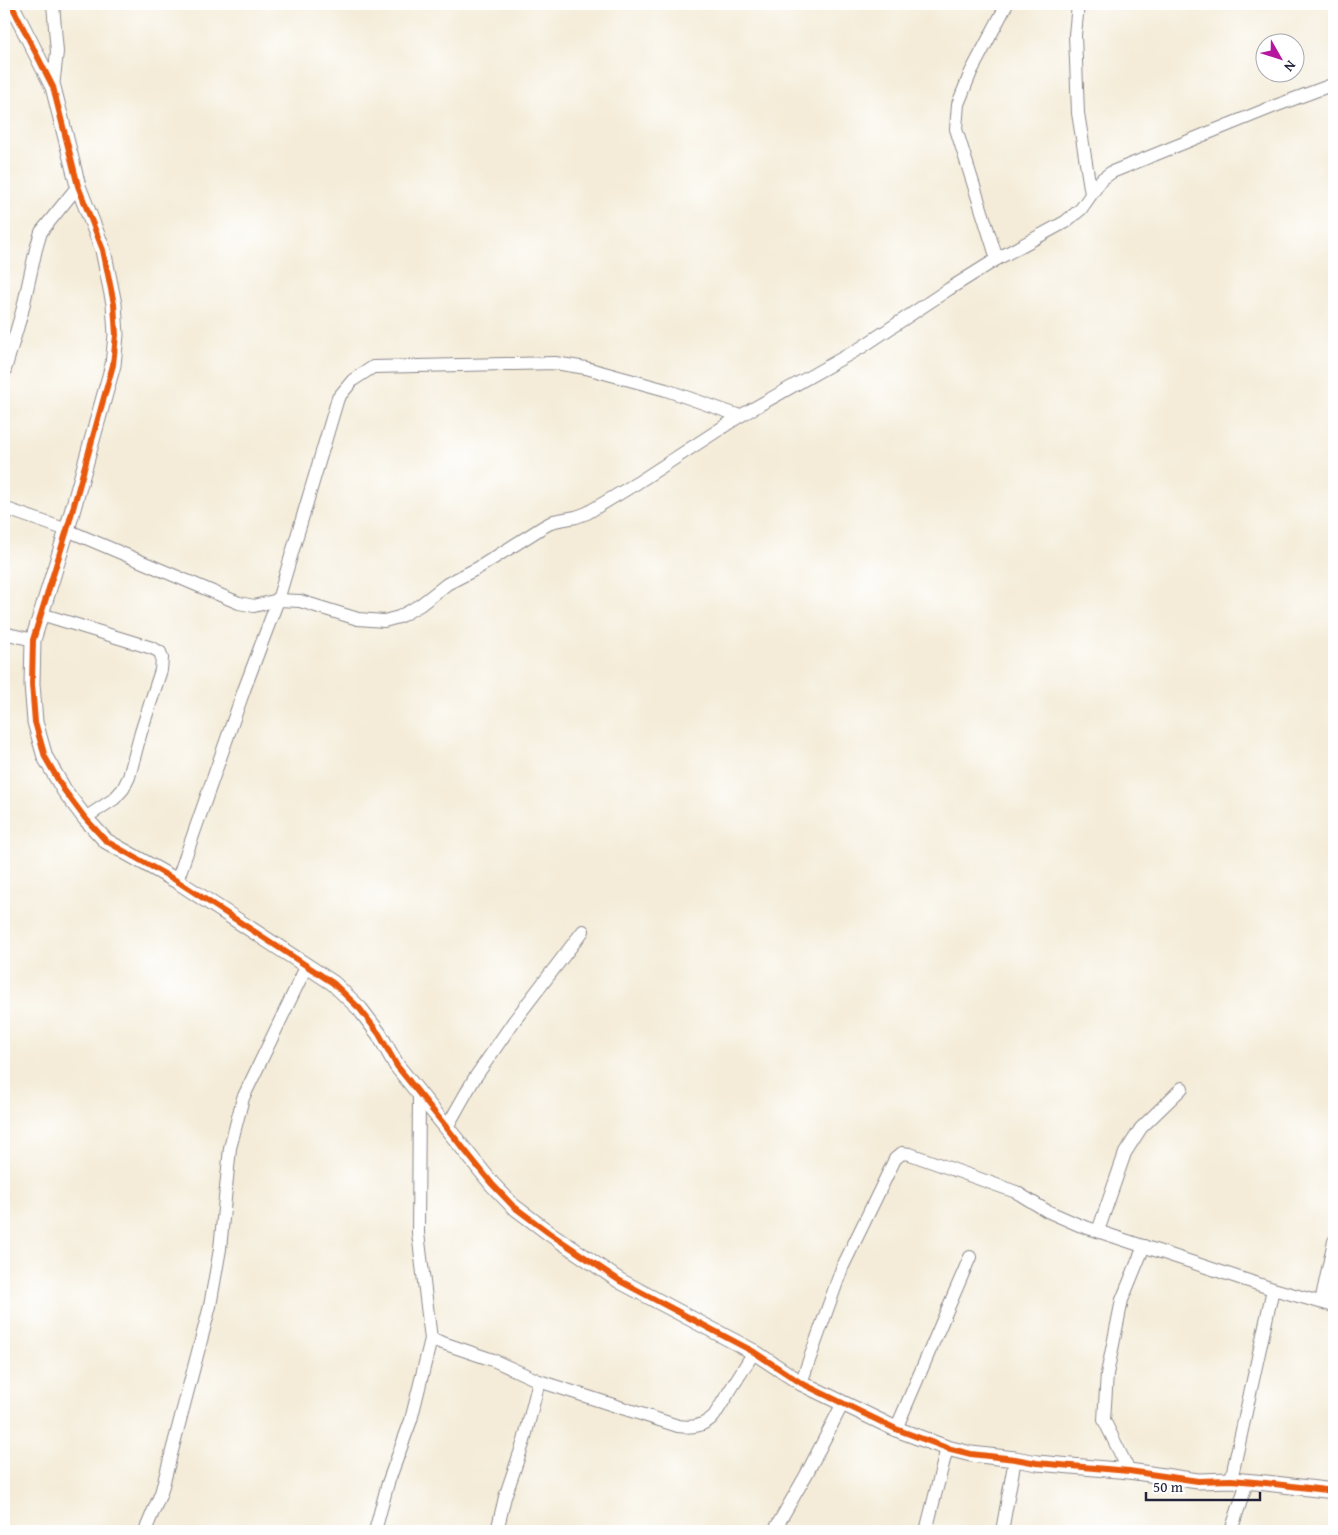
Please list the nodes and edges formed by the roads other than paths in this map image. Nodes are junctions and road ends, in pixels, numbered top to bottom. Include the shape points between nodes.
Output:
1 (11, 4) edge
2 (53, 4) edge
3 (1007, 4) edge
4 (1078, 4) edge
5 (1334, 84) edge
6 (53, 87) junction
7 (78, 186) junction
8 (1091, 194) junction
9 (997, 259) junction
10 (4, 373) edge
11 (740, 416) junction
12 (4, 508) edge
13 (67, 530) junction
14 (278, 600) junction
15 (41, 614) junction
16 (4, 633) edge
17 (33, 640) junction
18 (85, 818) junction
19 (177, 881) junction
20 (583, 931) dead end
21 (307, 965) junction
22 (1182, 1088) dead end
23 (420, 1095) junction
24 (447, 1127) junction
25 (1098, 1231) junction
26 (1334, 1241) edge
27 (1144, 1246) junction
28 (970, 1257) dead end
29 (1273, 1289) junction
30 (1321, 1302) junction
31 (1334, 1306) edge
32 (431, 1339) junction
33 (754, 1352) junction
34 (539, 1381) junction
35 (801, 1383) junction
36 (843, 1403) junction
37 (896, 1429) junction
38 (947, 1448) junction
39 (1016, 1459) junction
40 (1129, 1471) junction
41 (1231, 1480) junction
42 (1247, 1482) junction
43 (1334, 1491) edge
44 (145, 1531) edge
45 (375, 1531) edge
46 (497, 1531) edge
47 (774, 1531) edge
48 (926, 1531) edge
49 (1002, 1531) edge
50 (1231, 1531) edge

1 - 6 street
2 - 6 street via 57,52
3 - 9 street via 971,72 958,104 956,129
4 - 8 street via 1075,35 1078,113
5 - 8 street via 1112,172
6 - 7 street
7 - 10 street via 41,232
7 - 13 street via 103,250 114,304 116,335 114,365
8 - 9 street via 1081,209 1065,222
9 - 11 street via 862,347
11 - 14 street via 587,513 543,527 447,584 399,618 384,621 358,619 300,601
11 - 14 street via 666,390 555,363 373,367 353,380 338,398
12 - 13 street
13 - 14 street via 239,603 254,606
13 - 15 street
14 - 19 street
15 - 17 street
15 - 18 street via 152,648 160,652 162,658 129,777 114,799
16 - 17 street
17 - 18 street via 32,684 40,740 45,757 64,790
18 - 19 street via 106,840
19 - 21 street
20 - 24 street via 474,1078
21 - 23 street via 360,1010
21 - 44 street via 238,1116 230,1148 220,1249 210,1306 161,1493
22 - 25 street via 1141,1128 1128,1147
23 - 24 street
23 - 32 street via 418,1233
24 - 33 street via 512,1206 549,1234 620,1281
25 - 27 street
25 - 35 street via 1046,1211 1016,1192 902,1153 895,1159 842,1268
26 - 30 street
27 - 29 street
27 - 40 street via 1122,1300 1107,1374 1104,1420
28 - 37 street
29 - 30 street
29 - 41 street
30 - 31 street
32 - 34 street via 493,1360
32 - 45 street via 411,1420
33 - 34 street via 714,1416 701,1426 678,1426
33 - 35 street
34 - 46 street
35 - 36 street
36 - 37 street
36 - 47 street
37 - 38 street
38 - 39 street
38 - 48 street
39 - 40 street via 1037,1464
39 - 49 street
40 - 41 street via 1198,1481
41 - 42 street
42 - 43 street
42 - 50 street

